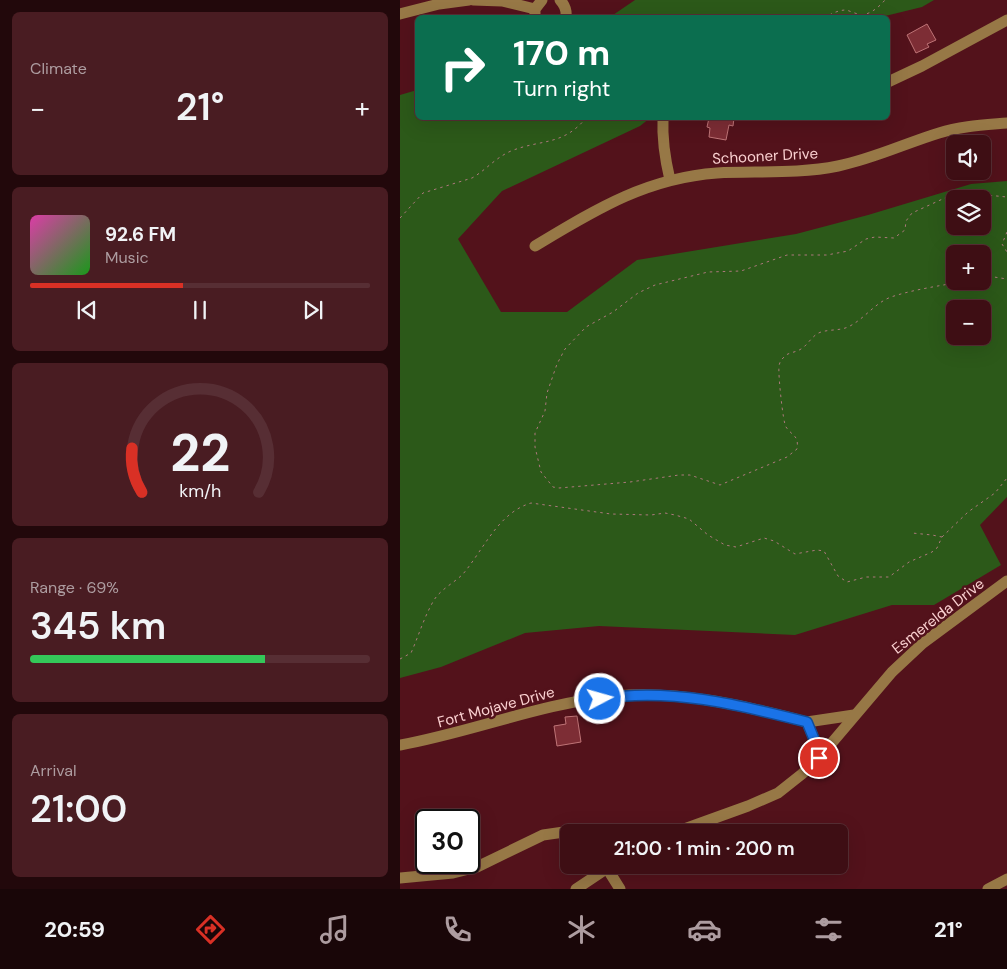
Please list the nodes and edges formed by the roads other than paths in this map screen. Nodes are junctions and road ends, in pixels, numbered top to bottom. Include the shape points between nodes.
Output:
1 (471, 0) edge
2 (560, 0) edge
3 (538, 9) edge
4 (400, 14) edge
5 (566, 15) edge
6 (1007, 20) edge
7 (890, 81) edge
8 (663, 120) edge
9 (1007, 123) edge
10 (670, 180) junction
11 (536, 246) dead end
12 (1007, 581) edge
13 (854, 715) junction
14 (807, 722) junction
15 (400, 745) edge
16 (819, 758) junction
17 (698, 824) edge
18 (560, 833) edge
19 (597, 874) edge
20 (612, 874) edge
21 (400, 878) edge
22 (1007, 879) edge
23 (576, 889) edge
24 (620, 889) edge
25 (988, 889) edge

1 - 3 street
1 - 4 street
2 - 5 street
6 - 7 street
8 - 10 street via 664,158
9 - 10 street, Schooner Drive via 940,133 838,166 716,173
10 - 11 street, Schooner Drive via 595,210
12 - 13 street, Esmerelda Drive via 923,643
13 - 14 street
13 - 16 street, Esmerelda Drive
14 - 15 street, Fort Mojave Drive via 707,700 616,696 550,708
14 - 16 street
16 - 17 street, Esmerelda Drive via 778,793
18 - 21 street via 543,835 477,866 453,873
19 - 23 street
20 - 24 street
22 - 25 street

